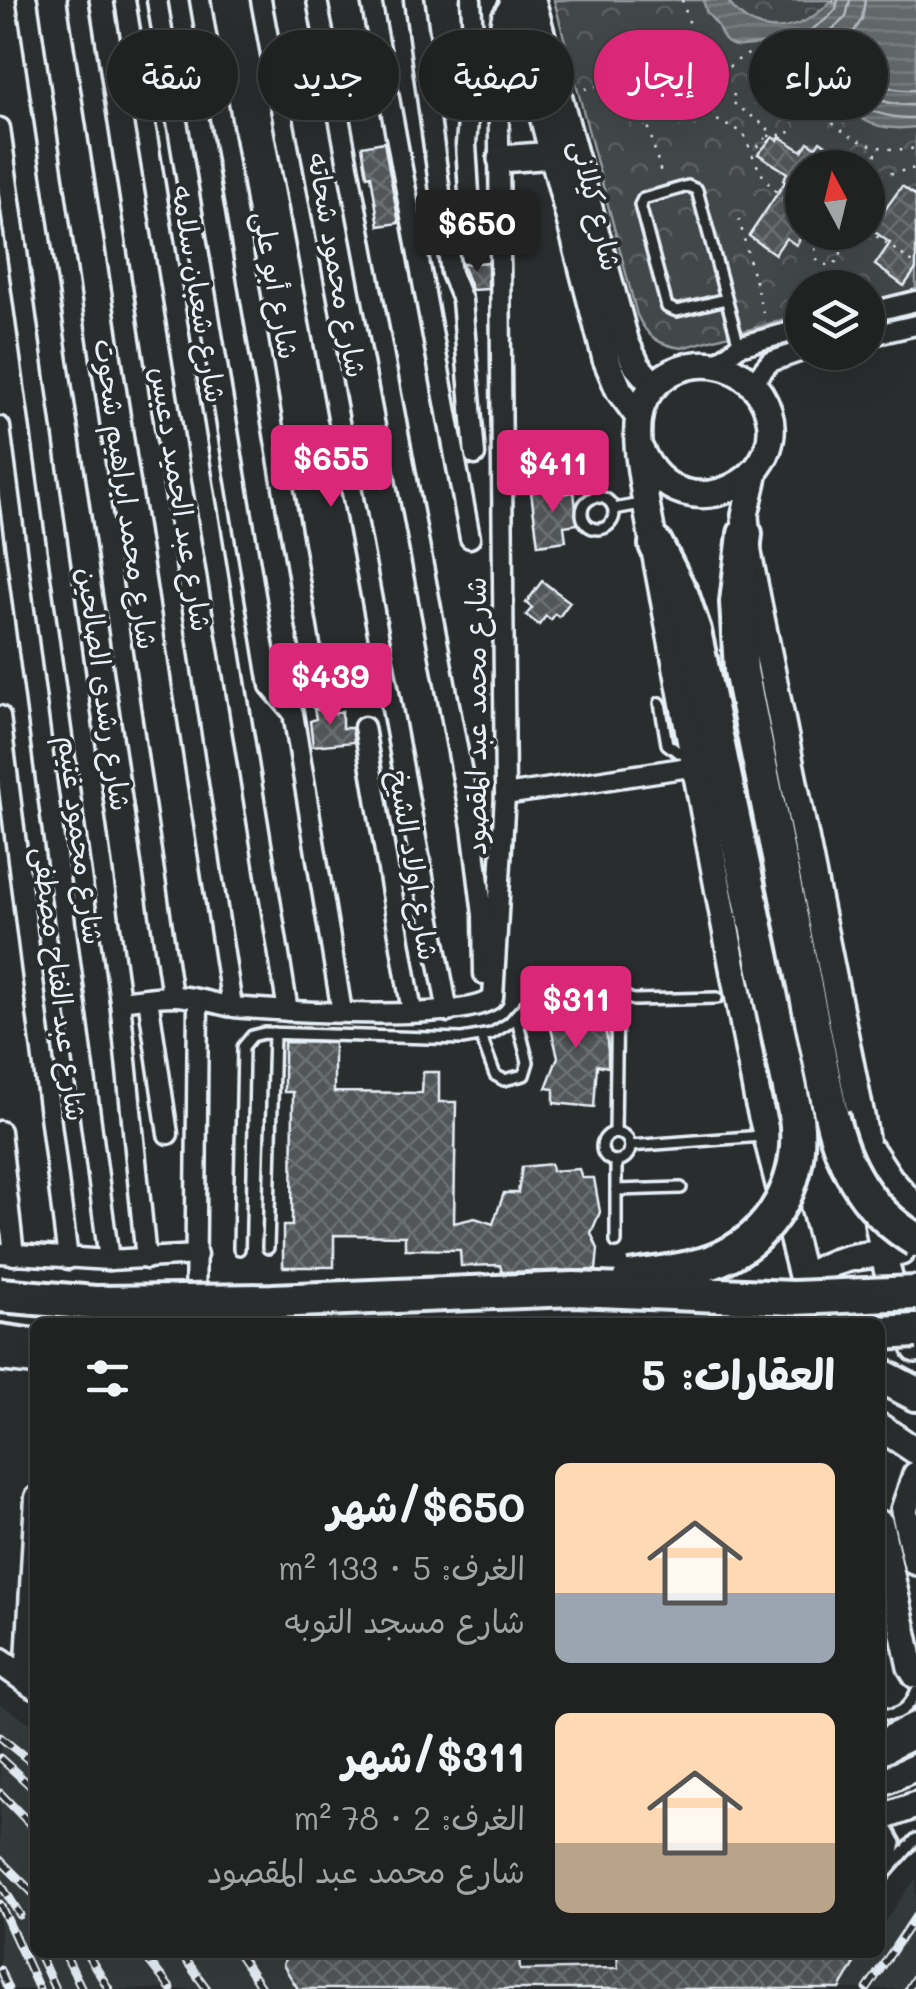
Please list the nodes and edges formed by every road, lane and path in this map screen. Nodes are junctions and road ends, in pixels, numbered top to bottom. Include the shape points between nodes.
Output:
1 (27, 0) edge
2 (78, 0) edge
3 (125, 0) edge
4 (157, 0) edge
5 (200, 0) edge
6 (261, 0) edge
7 (317, 0) edge
8 (371, 0) edge
9 (414, 0) edge
10 (472, 0) edge
11 (513, 0) edge
12 (532, 0) edge
13 (682, 0) edge
14 (778, 0) edge
15 (789, 0) edge
16 (692, 30) edge
17 (729, 70) edge
18 (594, 87) edge
19 (585, 89) dead end
20 (734, 94) dead end
21 (646, 120) edge
22 (716, 120) edge
23 (0, 128) edge
24 (793, 128) dead end
25 (768, 136) junction
26 (878, 147) junction
27 (916, 148) edge
28 (877, 150) edge
29 (750, 153) junction
30 (554, 155) junction
31 (500, 159) junction
32 (916, 168) edge
33 (885, 175) edge
34 (662, 177) dead end
35 (785, 198) edge
36 (739, 218) dead end
37 (472, 242) dead end
38 (836, 242) joint
39 (885, 242) edge
40 (916, 265) edge
41 (726, 299) junction
42 (916, 301) edge
43 (885, 308) edge
44 (916, 325) edge
45 (885, 332) edge
46 (785, 333) edge
47 (770, 337) junction
48 (739, 346) junction
49 (785, 356) edge
50 (716, 364) junction
51 (752, 384) junction
52 (654, 386) junction
53 (639, 417) junction
54 (0, 427) edge
55 (641, 451) junction
56 (476, 456) dead end
57 (755, 472) junction
58 (646, 503) junction
59 (614, 509) dead end
60 (745, 534) junction
61 (470, 538) dead end
62 (656, 544) junction
63 (320, 698) dead end
64 (660, 703) dead end
65 (0, 716) edge
66 (364, 728) dead end
67 (695, 759) junction
68 (505, 795) junction
69 (617, 991) junction
70 (172, 996) junction
71 (148, 998) junction
72 (717, 998) dead end
73 (120, 1000) junction
74 (198, 1001) junction
75 (485, 1004) junction
76 (232, 1006) junction
77 (288, 1011) junction
78 (342, 1012) junction
79 (412, 1012) junction
80 (448, 1012) junction
81 (516, 1016) junction
82 (274, 1033) junction
83 (480, 1036) junction
84 (0, 1131) edge
85 (615, 1132) junction
86 (168, 1134) dead end
87 (767, 1135) junction
88 (867, 1144) junction
89 (630, 1146) junction
90 (616, 1161) junction
91 (3, 1178) edge
92 (682, 1188) dead end
93 (616, 1190) junction
94 (916, 1208) edge
95 (916, 1240) edge
96 (616, 1242) dead end
97 (268, 1248) dead end
98 (239, 1249) dead end
99 (916, 1251) edge
100 (885, 1253) junction
101 (7, 1254) edge
102 (196, 1255) junction
103 (68, 1259) junction
104 (146, 1259) junction
105 (108, 1260) junction
106 (803, 1280) junction
107 (574, 1289) junction
108 (916, 1293) edge
109 (0, 1295) edge
110 (195, 1318) edge
111 (817, 1318) edge
112 (916, 1331) edge
113 (885, 1332) edge
114 (0, 1342) edge
115 (30, 1345) edge
116 (916, 1350) edge
117 (0, 1361) edge
118 (30, 1364) edge
119 (885, 1378) edge
120 (916, 1394) edge
121 (885, 1430) edge
122 (916, 1451) edge
123 (916, 1475) edge
124 (916, 1562) edge
125 (886, 1578) edge
126 (30, 1583) edge
127 (0, 1661) edge
128 (916, 1674) edge
129 (24, 1687) edge
130 (916, 1692) edge
131 (885, 1714) edge
132 (916, 1729) edge
133 (885, 1745) edge
134 (916, 1767) edge
135 (885, 1781) edge
136 (916, 1805) edge
137 (885, 1817) edge
138 (885, 1823) edge
139 (916, 1839) edge
140 (892, 1864) junction
141 (885, 1873) edge

1 - 70 street, شارع محمد ابراهيم شحوت
2 - 76 street, شارع عبد الحميد دعبس
3 - 77 street, شارع شعبان سلامه
4 - 78 street via 270,686 293,714
5 - 63 street, شارع أبو على
6 - 80 street, شارع محمود شحاته
7 - 75 street via 472,827
8 - 61 street
9 - 56 street via 451,273 462,300
10 - 37 street via 466,144
11 - 30 street, شارع كيلانى
11 - 31 street, شارع محمد عبد المقصود via 498,26
12 - 52 street, شارع كيلانى via 626,343
13 - 16 path
14 - 15 path
17 - 26 path via 758,51 777,50 795,62 828,120
18 - 19 path
20 - 25 path via 732,102 767,125
21 - 34 path
22 - 29 path via 744,134
23 - 73 street, شارع رشدى الصالحين
24 - 25 path
25 - 29 path
26 - 27 path
26 - 28 path
29 - 35 path via 761,176
30 - 31 street
30 - 53 street, شارع كيلانى via 606,360
31 - 68 street, شارع محمد عبد المقصود
32 - 33 path
36 - 47 path
38 - 38 path via 818,245 821,262 839,259
39 - 40 path
41 - 41 lane via 695,187 643,199 667,306 677,311
41 - 48 lane
42 - 43 street
44 - 45 street
46 - 47 street
47 - 48 street
48 - 50 street
49 - 51 street via 770,362
50 - 51 street
50 - 52 street via 688,365
51 - 57 street via 766,406 770,434
52 - 53 street
53 - 55 street
54 - 105 street, شارع محمود غنيم
55 - 57 street via 662,481 696,495 734,488
55 - 58 street
57 - 60 street
58 - 59 lane
58 - 62 street
60 - 88 street
60 - 95 highway, bridge via 737,602 741,670 836,1133 870,1201
62 - 67 street
62 - 107 highway, bridge via 694,631 793,1099 798,1150 785,1198 741,1248 694,1267
64 - 67 lane via 668,744
65 - 103 street, شارع عبد الفتاح مصطفى
66 - 79 street, شارع اولاد الشيخ
67 - 68 street
67 - 87 street
68 - 75 street, شارع محمد عبد المقصود via 494,995
69 - 72 lane via 634,1000
69 - 81 lane via 601,982 546,992 532,996
69 - 85 lane
70 - 71 street
70 - 74 street
71 - 73 street
71 - 86 street
73 - 104 street, شارع رشدى الصالحين
74 - 76 street
74 - 102 street
75 - 80 street
76 - 77 street
77 - 78 street
78 - 79 street
79 - 80 street
81 - 83 lane
81 - 83 lane via 528,1062 524,1075 494,1075
82 - 83 lane
82 - 97 lane
82 - 98 lane via 258,1034 244,1047
84 - 91 street
85 - 89 lane
85 - 90 lane via 601,1147
87 - 89 lane
87 - 106 street
88 - 94 street
88 - 100 street
89 - 90 lane
90 - 93 lane
91 - 101 street
92 - 93 lane
93 - 96 lane
99 - 100 street
100 - 106 street via 836,1260
100 - 116 street
101 - 103 street
102 - 104 street
102 - 110 street
103 - 105 street
104 - 105 street
106 - 111 street
107 - 108 highway, bridge via 793,1298
107 - 109 highway, bridge via 234,1302 95,1303
112 - 113 highway, bridge
114 - 115 highway
117 - 118 street
119 - 120 highway
121 - 122 street
123 - 124 street via 904,1510
125 - 128 street
126 - 129 street
127 - 129 street
130 - 131 lane via 905,1709
132 - 133 highway
134 - 135 street
136 - 137 street
138 - 140 lane via 896,1843
139 - 140 lane
140 - 141 lane

